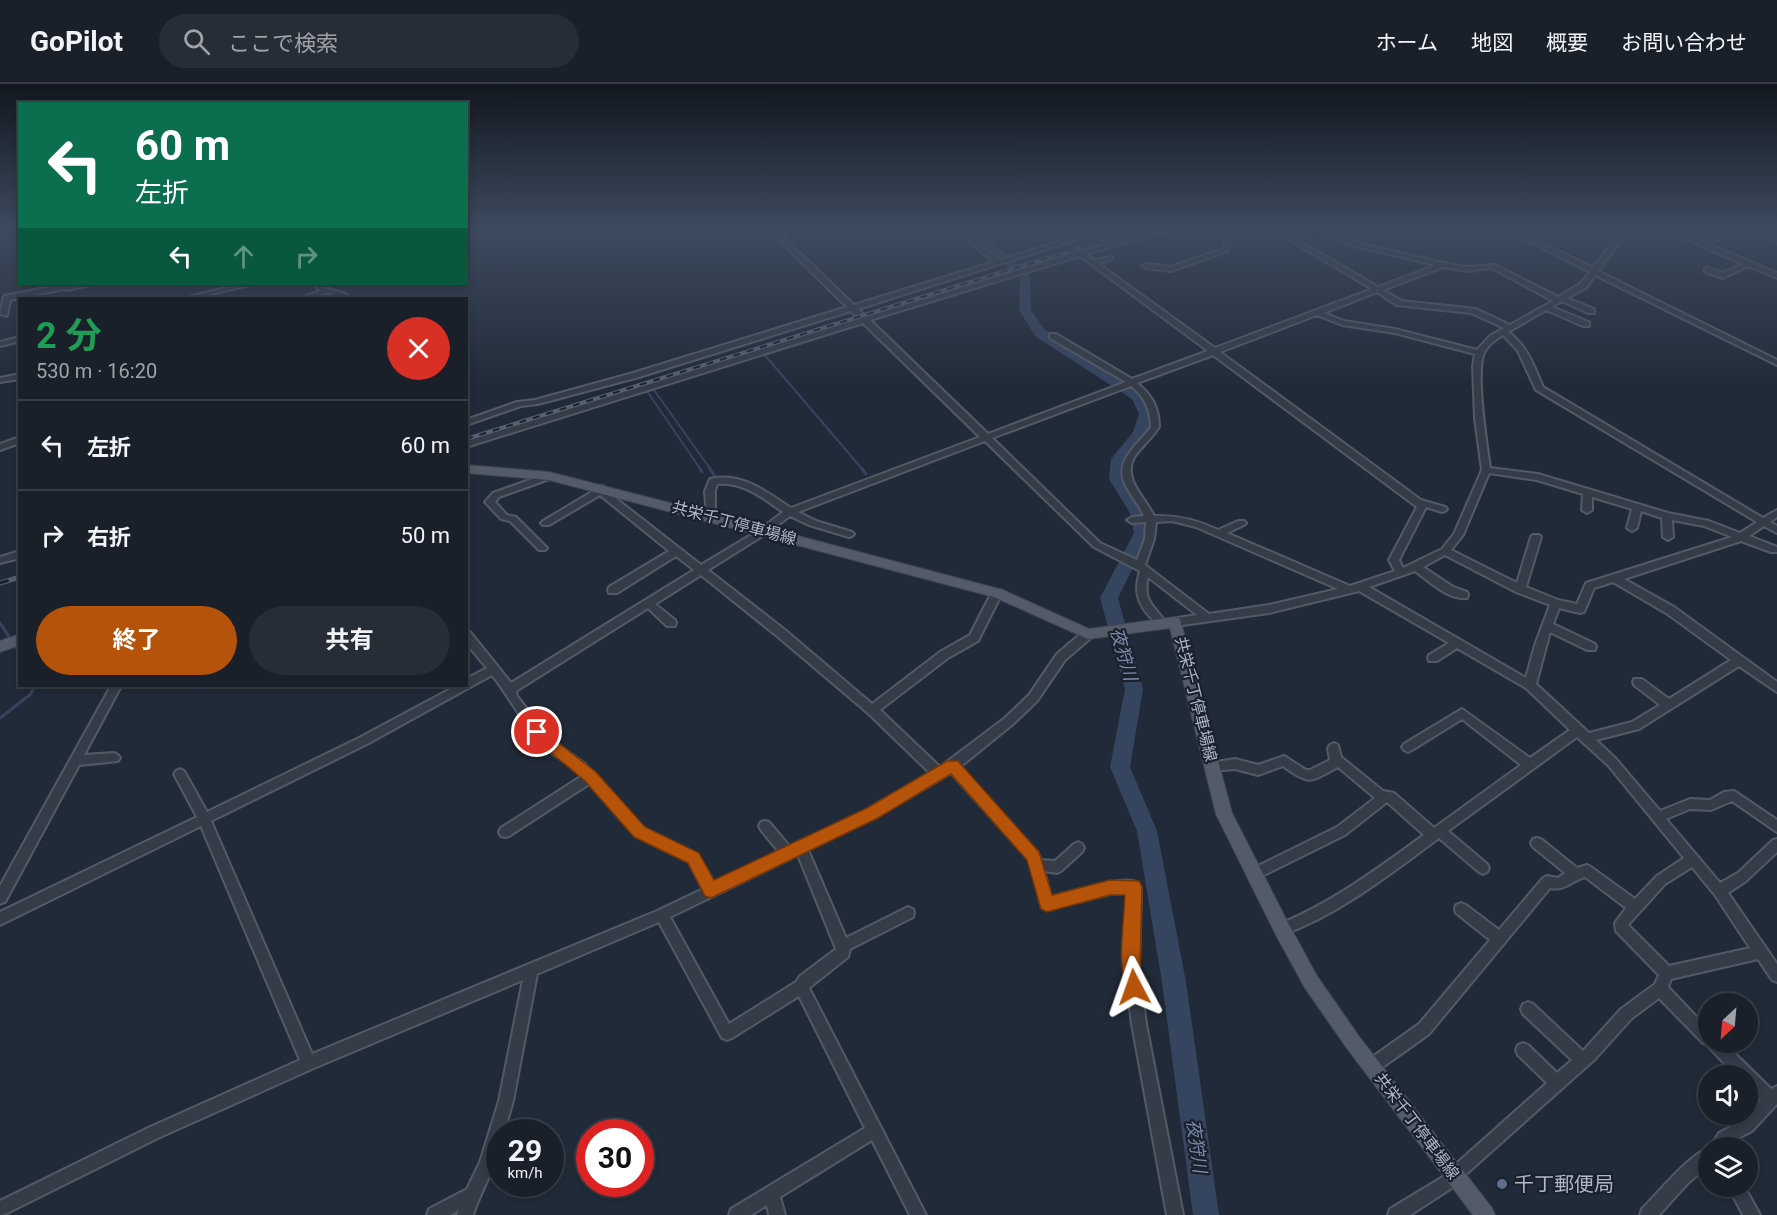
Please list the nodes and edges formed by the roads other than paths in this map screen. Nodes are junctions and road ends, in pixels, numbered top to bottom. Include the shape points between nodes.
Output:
1 (825, 281) edge
2 (939, 281) edge
3 (989, 281) edge
4 (1116, 281) edge
5 (1365, 281) edge
6 (1401, 281) edge
7 (1522, 281) edge
8 (1587, 281) edge
9 (1613, 281) edge
10 (245, 285) edge
11 (318, 285) edge
12 (66, 286) edge
13 (1379, 289) junction
14 (327, 291) junction
15 (192, 297) edge
16 (312, 297) edge
17 (346, 297) edge
18 (1561, 300) junction
19 (853, 308) junction
20 (1547, 308) junction
21 (1591, 311) dead end
22 (1319, 313) junction
23 (4, 314) dead end
24 (863, 319) junction
25 (1586, 324) dead end
26 (1507, 330) junction
27 (1053, 336) dead end
28 (18, 340) edge
29 (0, 344) edge
30 (1480, 352) junction
31 (1212, 353) junction
32 (1777, 363) edge
33 (18, 376) edge
34 (0, 380) edge
35 (1131, 384) junction
36 (468, 422) edge
37 (985, 437) junction
38 (18, 441) edge
39 (468, 443) edge
40 (0, 447) edge
41 (468, 469) edge
42 (1486, 470) junction
43 (549, 476) junction
44 (600, 489) junction
45 (1588, 491) junction
46 (1418, 502) junction
47 (1637, 507) junction
48 (1442, 509) dead end
49 (1587, 510) dead end
50 (789, 512) junction
51 (1777, 513) edge
52 (710, 516) junction
53 (1667, 516) junction
54 (1149, 519) junction
55 (1134, 520) dead end
56 (546, 523) dead end
57 (1241, 523) dead end
58 (1764, 523) junction
59 (1632, 528) dead end
60 (1777, 530) edge
61 (764, 531) junction
62 (1219, 533) junction
63 (849, 534) dead end
64 (1536, 537) dead end
65 (1668, 537) dead end
66 (1739, 538) junction
67 (542, 548) dead end
68 (1774, 550) dead end
69 (676, 551) junction
70 (1445, 551) junction
71 (18, 555) edge
72 (0, 560) edge
73 (1141, 566) junction
74 (1416, 567) junction
75 (701, 570) junction
76 (1401, 572) junction
77 (1616, 579) junction
78 (1355, 589) junction
79 (1520, 589) junction
80 (613, 590) dead end
81 (997, 593) junction
82 (1463, 595) dead end
83 (648, 603) junction
84 (1556, 603) junction
85 (1206, 617) junction
86 (671, 623) dead end
87 (1168, 623) junction
88 (1548, 626) junction
89 (1095, 633) junction
90 (468, 636) edge
91 (18, 640) edge
92 (1455, 644) junction
93 (2, 646) edge
94 (1591, 646) dead end
95 (1433, 658) dead end
96 (1737, 661) junction
97 (494, 669) junction
98 (1638, 682) dead end
99 (468, 684) edge
100 (1530, 686) junction
101 (115, 687) edge
102 (462, 687) edge
103 (1777, 688) edge
104 (510, 689) junction
105 (1668, 705) junction
106 (872, 710) junction
107 (1583, 734) junction
108 (1334, 747) dead end
109 (1408, 747) dead end
110 (114, 758) dead end
111 (76, 760) junction
112 (1336, 761) junction
113 (1529, 764) junction
114 (952, 766) junction
115 (1213, 766) junction
116 (938, 773) junction
117 (180, 774) dead end
118 (591, 777) junction
119 (1385, 796) junction
120 (1657, 817) junction
121 (204, 818) junction
122 (765, 826) dead end
123 (1777, 827) edge
124 (505, 832) dead end
125 (1436, 833) junction
126 (1537, 843) dead end
127 (1777, 844) edge
128 (1078, 848) dead end
129 (795, 851) junction
130 (1692, 860) junction
131 (1037, 865) junction
132 (1483, 868) dead end
133 (1254, 874) junction
134 (1575, 874) junction
135 (711, 890) junction
136 (1719, 891) junction
137 (0, 898) edge
138 (1635, 907) junction
139 (1461, 909) dead end
140 (908, 913) dead end
141 (662, 915) junction
142 (0, 919) edge
143 (1282, 929) junction
144 (1500, 939) junction
145 (843, 946) junction
146 (1759, 952) junction
147 (531, 971) junction
148 (1667, 973) junction
149 (1777, 975) edge
150 (801, 987) junction
151 (1660, 989) junction
152 (1528, 1010) dead end
153 (1698, 1028) edge
154 (1523, 1050) dead end
155 (1724, 1053) edge
156 (1582, 1060) junction
157 (309, 1062) junction
158 (1736, 1065) edge
159 (1372, 1066) junction
160 (1557, 1083) junction
161 (1758, 1084) edge
162 (1774, 1096) edge
163 (874, 1130) junction
164 (1726, 1137) edge
165 (1698, 1165) edge
166 (1456, 1177) junction
167 (472, 1194) junction
168 (772, 1194) junction
169 (1741, 1197) edge
170 (0, 1209) edge
171 (435, 1215) edge
172 (465, 1215) edge
173 (737, 1215) edge
174 (777, 1215) edge
175 (918, 1215) edge
176 (1175, 1215) edge
177 (1396, 1215) edge
178 (1485, 1215) edge
179 (1648, 1215) edge
180 (1752, 1215) edge

1 - 19 street
2 - 19 street
3 - 24 street
4 - 31 street
5 - 13 street
6 - 13 street
7 - 18 street
8 - 18 street
9 - 32 street
10 - 15 street
11 - 14 street
12 - 23 street via 7,298
13 - 22 street
13 - 26 street via 1404,305 1473,311
14 - 16 street
14 - 17 street
18 - 20 street
18 - 21 street
19 - 24 street
19 - 36 street
20 - 25 street
20 - 26 street
22 - 30 street via 1342,323 1395,331
22 - 31 street
24 - 37 street
24 - 39 street
26 - 30 street
26 - 58 street via 1533,367 1539,388
27 - 35 street
28 - 29 street
30 - 42 street via 1479,407
31 - 35 street
31 - 46 street
33 - 34 street
35 - 37 street
35 - 54 street via 1145,394 1155,416 1155,427 1129,459 1125,470 1126,480
37 - 50 street
37 - 73 street via 1097,545
38 - 40 street
41 - 43 main road, 共栄千丁停車場線
42 - 45 street via 1538,477
42 - 70 street via 1458,536
43 - 44 main road, 共栄千丁停車場線
43 - 67 street via 496,495 490,502
44 - 52 main road, 共栄千丁停車場線
44 - 56 street
44 - 69 street
45 - 47 street
45 - 49 street
46 - 48 street
46 - 76 street via 1422,506 1394,560
47 - 53 street
47 - 59 street
50 - 52 street via 758,488 717,480 710,491
50 - 61 street
50 - 63 street
51 - 58 street
52 - 61 main road, 共栄千丁停車場線
53 - 65 street
53 - 66 street via 1706,523
54 - 55 street
54 - 62 street via 1185,521
54 - 73 street via 1151,535
57 - 62 street
58 - 60 street
58 - 66 street
61 - 75 street
61 - 81 main road, 共栄千丁停車場線
62 - 78 street
64 - 79 street
66 - 68 street
66 - 77 street
69 - 75 street
69 - 80 street
70 - 74 street
70 - 79 street
71 - 72 street
73 - 85 street
73 - 87 street via 1140,595 1146,606
74 - 76 street
74 - 82 street
75 - 83 street
75 - 106 street
76 - 78 street
77 - 84 street via 1590,586 1580,609
77 - 96 street via 1670,610
78 - 85 street via 1269,609
78 - 92 street
79 - 84 street
81 - 89 main road, 共栄千丁停車場線
81 - 106 street via 974,638 944,655
83 - 86 street
83 - 104 street
84 - 88 street
85 - 87 street
87 - 89 main road, 共栄千丁停車場線
87 - 115 main road, 共栄千丁停車場線
88 - 94 street
88 - 100 street
89 - 114 street via 1061,657 1033,698 1009,721
90 - 97 street
91 - 93 main road
92 - 95 street
92 - 100 street
96 - 103 street
96 - 105 street
97 - 99 street
97 - 104 street
98 - 105 street
100 - 107 street
101 - 111 street
102 - 121 street via 363,741
104 - 118 street via 537,732
105 - 107 street via 1635,726
106 - 116 street
107 - 113 street
107 - 120 street via 1612,762
108 - 112 street
109 - 113 street via 1462,713
110 - 111 street
111 - 137 street
112 - 115 street via 1311,775 1304,775 1284,761 1258,771 1235,764
112 - 119 street
113 - 125 street
114 - 116 street
114 - 131 street
115 - 133 main road, 共栄千丁停車場線 via 1224,814
116 - 129 street via 872,813
117 - 121 street
118 - 124 street
118 - 135 street via 639,832 693,858
119 - 125 street
119 - 133 street via 1341,831
120 - 123 street via 1690,804 1711,805 1734,796
120 - 130 street
121 - 142 street
121 - 157 street
122 - 129 street
125 - 132 street
125 - 143 street via 1363,886
126 - 134 street
127 - 136 street via 1742,877
128 - 131 street via 1056,867
129 - 135 street
129 - 145 street
130 - 136 street
130 - 138 street via 1661,880
131 - 176 street via 1047,904 1110,888 1135,890 1132,969
133 - 143 main road, 共栄千丁停車場線
134 - 138 street via 1592,873
134 - 144 street via 1559,884 1547,882
135 - 141 street
136 - 146 street
138 - 148 street via 1621,927
139 - 144 street
140 - 145 street
141 - 147 street
141 - 150 street via 727,1033
143 - 159 main road, 共栄千丁停車場線 via 1311,982
144 - 159 street via 1424,1029
145 - 150 street via 843,952
146 - 148 street
146 - 149 street
147 - 157 street
147 - 167 street via 506,1101 487,1165
148 - 151 street
150 - 163 street
151 - 153 street
151 - 156 street via 1626,1014
152 - 156 street
154 - 160 street
155 - 158 street
156 - 160 street
157 - 170 street
159 - 166 main road, 共栄千丁停車場線
160 - 166 street
161 - 162 street
162 - 164 street via 1747,1126
163 - 168 street
163 - 175 street
165 - 179 street
166 - 177 street
166 - 178 main road, 共栄千丁停車場線
167 - 171 street
167 - 172 street
168 - 173 street
168 - 174 street
169 - 180 street

